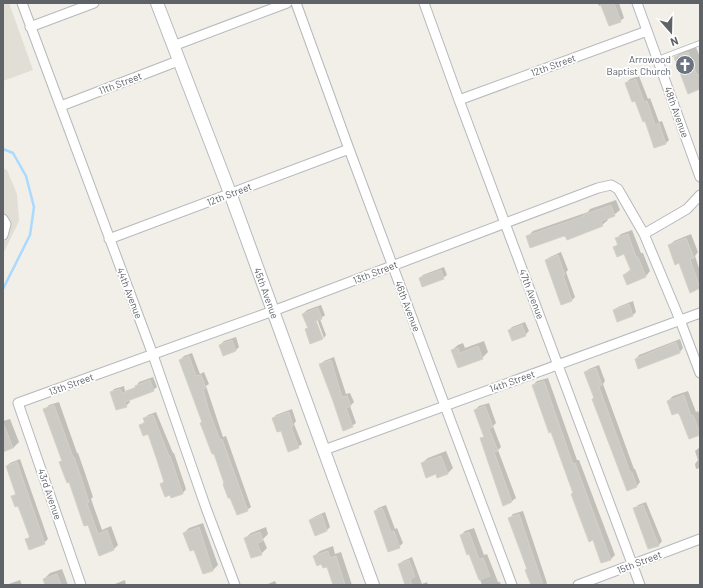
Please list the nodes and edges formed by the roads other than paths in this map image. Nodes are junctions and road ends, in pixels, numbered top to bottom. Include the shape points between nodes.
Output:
1 (22, 3) edge
2 (94, 3) edge
3 (157, 3) edge
4 (287, 3) edge
5 (296, 3) edge
6 (424, 3) edge
7 (637, 3) edge
8 (30, 27) junction
9 (647, 31) junction
10 (700, 43) edge
11 (173, 46) junction
12 (658, 59) junction
13 (178, 61) junction
14 (459, 100) junction
15 (61, 106) junction
16 (348, 149) junction
17 (700, 177) edge
18 (230, 193) junction
19 (700, 195) edge
20 (3, 219) edge
21 (505, 224) junction
22 (644, 234) junction
23 (3, 236) edge
24 (110, 239) junction
25 (392, 265) junction
26 (273, 311) junction
27 (700, 313) edge
28 (680, 320) junction
29 (153, 354) junction
30 (558, 364) junction
31 (700, 373) edge
32 (18, 403) joint
33 (445, 406) junction
34 (324, 450) junction
35 (700, 539) edge
36 (632, 564) junction
37 (81, 585) edge
38 (235, 585) edge
39 (373, 585) edge
40 (512, 585) edge
41 (578, 585) edge
42 (640, 585) edge

1 - 8 street, 44th Avenue
2 - 8 street
3 - 11 street, 45th Avenue
4 - 11 street
5 - 16 street, 46th Avenue
6 - 14 street, 47th Avenue
7 - 9 street, 48th Avenue
8 - 15 street, 44th Avenue
9 - 12 street, 48th Avenue
9 - 14 street, 12th Street
10 - 12 lane
11 - 13 street, 45th Avenue
12 - 17 street, 48th Avenue
13 - 15 street, 11th Street
13 - 18 street, 45th Avenue
14 - 21 street, 47th Avenue
15 - 24 street, 44th Avenue
16 - 18 street, 12th Street
16 - 25 street, 46th Avenue
18 - 24 street, 12th Street
18 - 26 street, 45th Avenue
19 - 22 street via 686,209
20 - 23 street via 6,224
21 - 22 street, 13th Street via 611,185 618,190
21 - 25 street, 13th Street
21 - 30 street, 47th Avenue
22 - 28 street
24 - 29 street, 44th Avenue
25 - 26 street, 13th Street
25 - 33 street, 46th Avenue
26 - 29 street, 13th Street
26 - 34 street, 45th Avenue
27 - 28 street, 14th Street
28 - 30 street, 14th Street
28 - 31 street
29 - 32 street, 13th Street
29 - 38 street, 44th Avenue
30 - 33 street, 14th Street
30 - 36 street, 47th Avenue
32 - 37 street, 43rd Avenue
33 - 34 street, 14th Street
33 - 40 street, 46th Avenue
34 - 39 street, 45th Avenue
35 - 36 street, 15th Street
36 - 41 street, 15th Street
36 - 42 street, 47th Avenue

